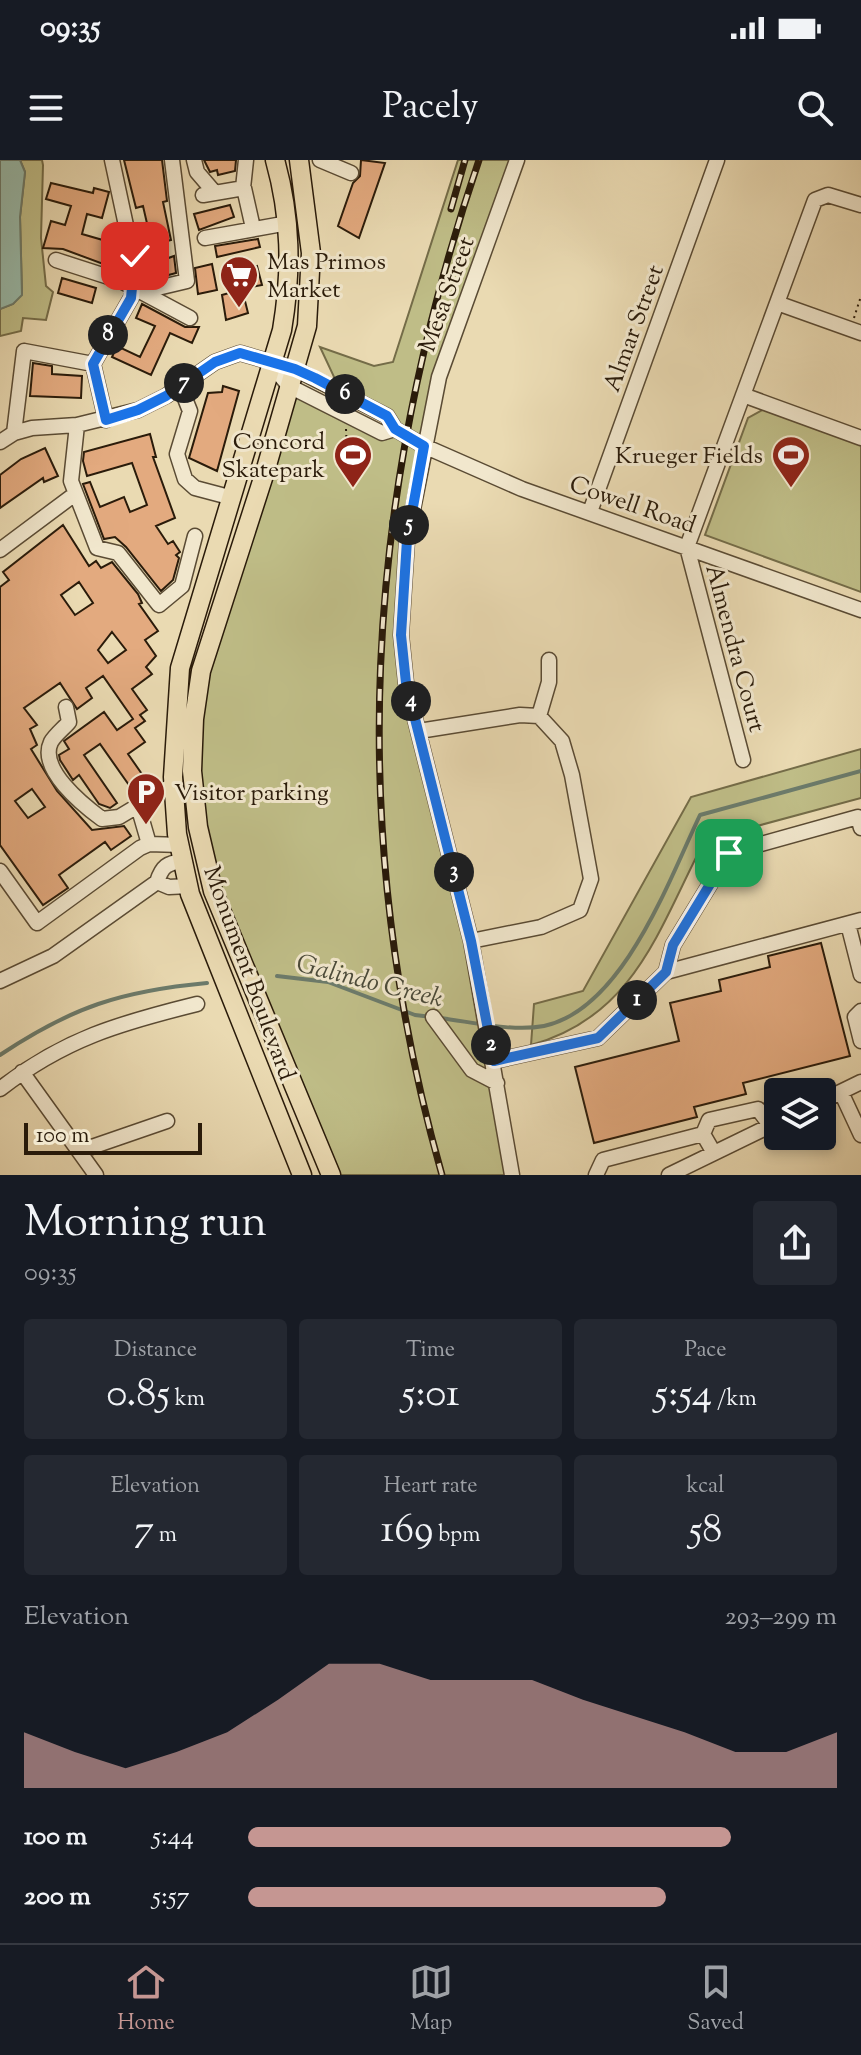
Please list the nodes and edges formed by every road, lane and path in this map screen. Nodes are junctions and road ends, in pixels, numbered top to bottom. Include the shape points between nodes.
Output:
1 (112, 160) edge
2 (172, 160) edge
3 (194, 160) edge
4 (246, 160) edge
5 (275, 160) edge
6 (517, 160) edge
7 (717, 160) edge
8 (309, 161) edge
9 (351, 173) dead end
10 (243, 188) junction
11 (861, 205) edge
12 (288, 223) junction
13 (253, 228) junction
14 (205, 238) dead end
15 (56, 260) dead end
16 (134, 289) junction
17 (777, 303) junction
18 (190, 318) dead end
19 (861, 333) edge
20 (270, 363) junction
21 (93, 364) junction
22 (292, 378) junction
23 (180, 386) junction
24 (743, 395) junction
25 (353, 419) junction
26 (106, 420) junction
27 (77, 425) junction
28 (395, 429) junction
29 (14, 433) junction
30 (861, 438) edge
31 (0, 442) edge
32 (424, 446) junction
33 (347, 450) dead end
34 (75, 494) junction
35 (229, 497) junction
36 (590, 512) junction
37 (195, 536) dead end
38 (687, 547) junction
39 (0, 550) edge
40 (861, 610) edge
41 (549, 660) dead end
42 (66, 707) dead end
43 (539, 716) junction
44 (419, 731) junction
45 (743, 760) dead end
46 (174, 784) junction
47 (138, 806) junction
48 (861, 828) edge
49 (149, 844) junction
50 (182, 853) junction
51 (0, 871) edge
52 (157, 882) junction
53 (189, 886) junction
54 (854, 922) edge
55 (471, 941) junction
56 (666, 972) junction
57 (861, 975) edge
58 (0, 981) edge
59 (197, 1004) dead end
60 (861, 1011) edge
61 (433, 1017) dead end
62 (861, 1041) edge
63 (494, 1061) junction
64 (22, 1072) junction
65 (861, 1082) edge
66 (497, 1083) junction
67 (0, 1089) edge
68 (841, 1092) junction
69 (836, 1094) edge
70 (764, 1115) edge
71 (167, 1121) dead end
72 (764, 1129) edge
73 (703, 1134) junction
74 (861, 1135) edge
75 (80, 1151) junction
76 (714, 1153) junction
77 (700, 1168) edge
78 (96, 1175) edge
79 (302, 1175) edge
80 (331, 1175) edge
81 (512, 1175) edge
82 (596, 1175) edge
83 (669, 1175) edge

1 - 16 street via 135,256
2 - 16 street via 187,281
3 - 10 street via 209,194
4 - 10 street
5 - 12 main road, Monument Boulevard
6 - 32 street, Mesa Street via 439,377
7 - 36 street, Almar Street
8 - 9 street
8 - 22 main road, Monument Boulevard via 307,326
10 - 13 street
11 - 17 street via 828,195 815,200
12 - 13 street
12 - 20 main road, Monument Boulevard via 288,295
13 - 14 street
15 - 16 street
16 - 18 street
16 - 21 street
17 - 19 street
17 - 24 street
20 - 22 street, Cowell Road
20 - 23 street, Cowell Road via 240,353 215,362
20 - 35 main road, Monument Boulevard
21 - 26 street
21 - 29 street via 24,351
22 - 25 street, Cowell Road
22 - 28 street, Cowell Road via 387,416
22 - 80 main road, Monument Boulevard via 201,671 192,771 200,842 213,891
23 - 26 street, Cowell Road via 138,410
23 - 35 street via 190,411 177,454 185,479 195,488
24 - 30 street
24 - 38 street
25 - 28 street, Cowell Road via 382,433
25 - 33 path via 344,433
26 - 27 street, Cowell Road
27 - 29 street, Cowell Road
27 - 34 street via 71,481
28 - 32 street, Cowell Road
29 - 31 street
32 - 36 street, Cowell Road
32 - 44 street, Mesa Street via 407,540 401,635
34 - 37 street via 97,548 118,553 159,605 182,586
34 - 39 street
35 - 46 main road, Monument Boulevard via 180,668
36 - 38 street, Cowell Road
38 - 40 street, Cowell Road
38 - 45 street, Almendra Court
41 - 43 street
42 - 47 street via 69,722 51,741 52,770 102,819
43 - 44 street
43 - 55 street via 562,741 591,879 580,910 541,927
44 - 55 street, Mesa Street
46 - 47 street
46 - 50 main road, Monument Boulevard
47 - 49 street
48 - 56 street via 858,817 729,853 673,945
49 - 50 street
49 - 51 street via 37,923
50 - 52 street via 161,869
50 - 53 main road, Monument Boulevard
52 - 53 street
52 - 58 street via 53,956
53 - 79 main road, Monument Boulevard
54 - 56 street
54 - 57 street
55 - 63 street, Mesa Street
56 - 63 street via 598,1038
59 - 64 street via 90,1035 50,1052
60 - 62 street via 855,1017
61 - 66 street via 472,1070
63 - 66 street, Mesa Street
64 - 67 street
64 - 75 street
65 - 68 street
66 - 81 street, Mesa Street
68 - 69 street
68 - 74 street
70 - 73 street via 758,1109 709,1120
71 - 75 street
72 - 76 street
73 - 76 street
73 - 82 street via 603,1160
75 - 78 street
76 - 77 street
77 - 83 street

